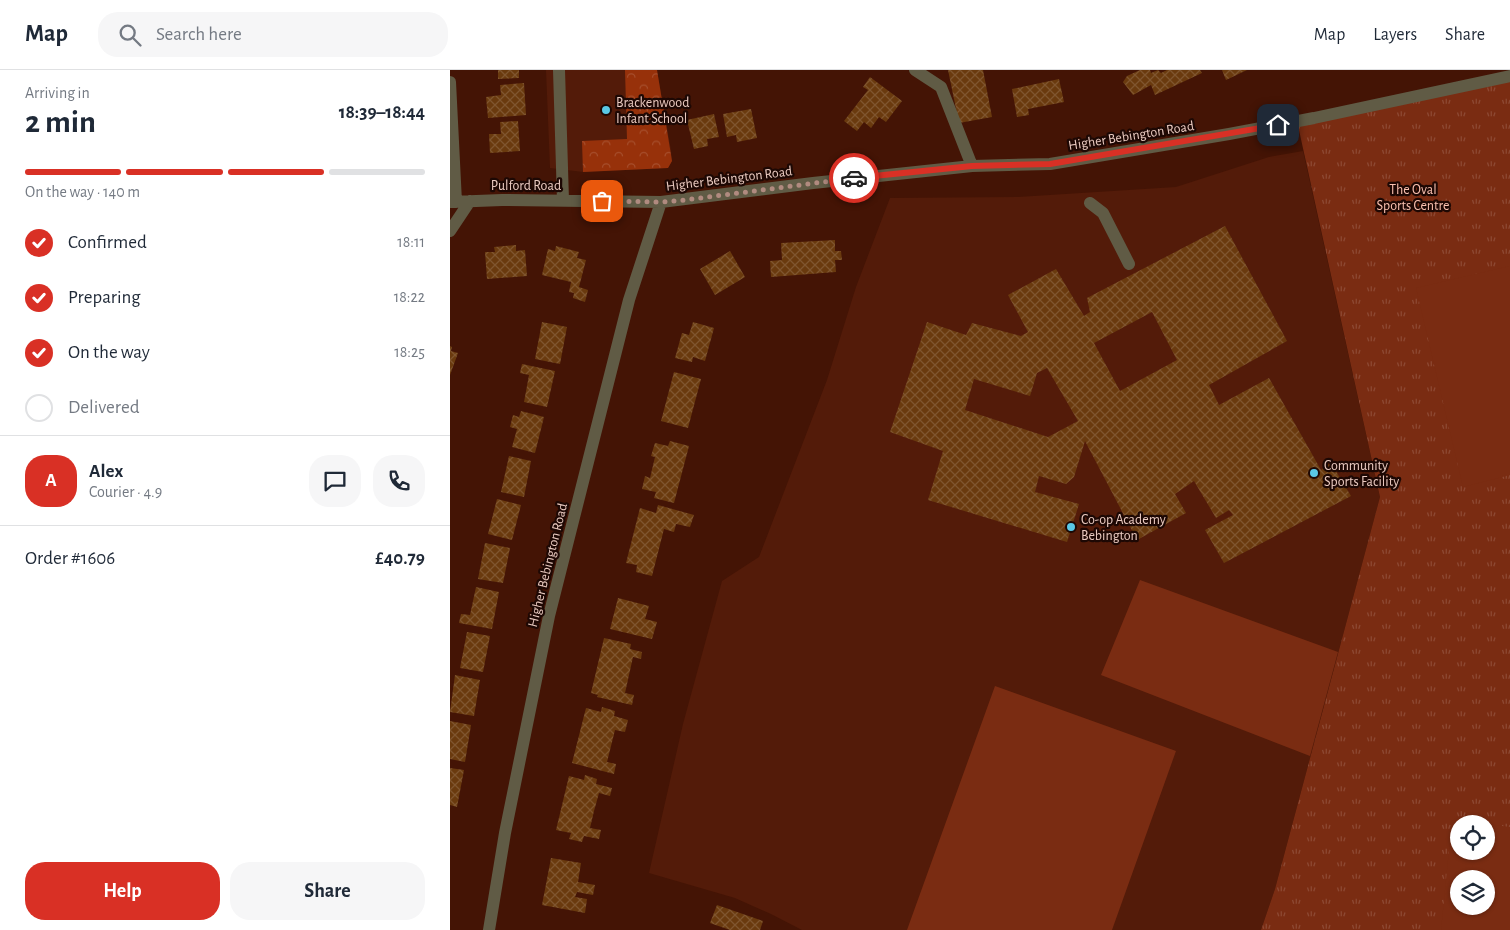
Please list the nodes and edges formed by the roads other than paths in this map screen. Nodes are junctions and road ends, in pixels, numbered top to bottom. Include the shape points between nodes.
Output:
1 (559, 70) edge
2 (915, 70) edge
3 (1510, 76) edge
4 (450, 82) edge
5 (972, 166) junction
6 (563, 200) junction
7 (470, 201) junction
8 (453, 202) edge
9 (661, 202) junction
10 (1090, 203) dead end
11 (450, 231) edge
12 (1129, 264) dead end
13 (489, 930) edge

1 - 6 street
2 - 5 street via 941,87
3 - 5 street, Higher Bebington Road via 1314,118 1050,164
4 - 8 street
5 - 9 street, Higher Bebington Road
6 - 7 street, Pulford Road
6 - 9 street, Pulford Road
7 - 8 street, Pulford Road
7 - 11 street
9 - 13 street, Higher Bebington Road via 629,300 549,616
10 - 12 street via 1103,213

